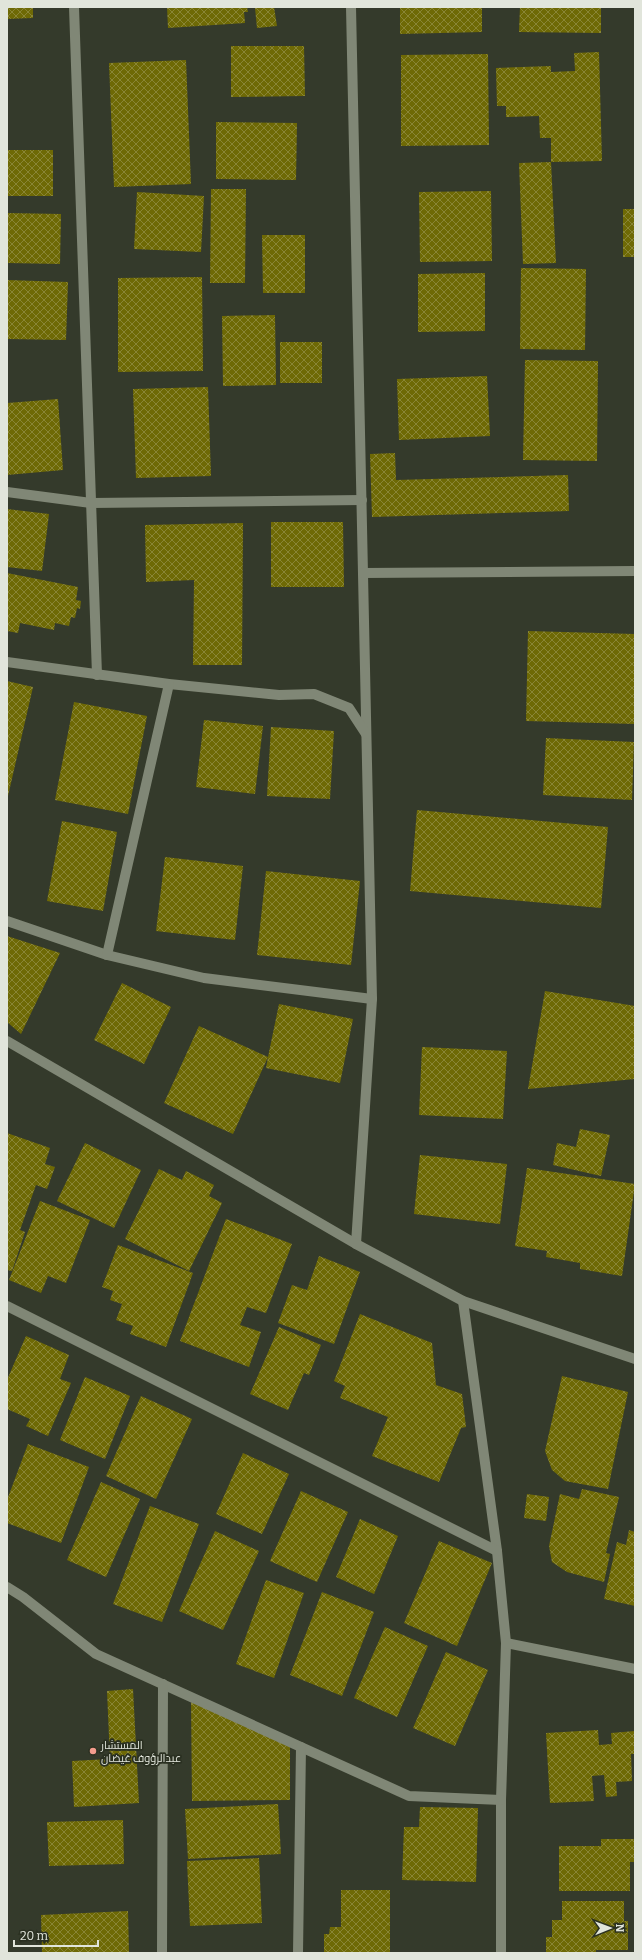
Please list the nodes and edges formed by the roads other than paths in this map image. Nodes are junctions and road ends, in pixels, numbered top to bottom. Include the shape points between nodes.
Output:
1 (74, 7) edge
2 (351, 7) edge
3 (7, 492) edge
4 (362, 500) junction
5 (91, 503) junction
6 (635, 571) edge
7 (363, 573) junction
8 (7, 662) edge
9 (97, 675) junction
10 (169, 684) junction
11 (366, 734) junction
12 (7, 921) edge
13 (107, 955) junction
14 (372, 999) junction
15 (7, 1041) edge
16 (356, 1244) junction
17 (463, 1301) junction
18 (7, 1306) edge
19 (635, 1359) edge
20 (497, 1551) junction
21 (7, 1587) edge
22 (506, 1643) junction
23 (635, 1669) edge
24 (162, 1684) junction
25 (301, 1747) junction
26 (501, 1800) junction
27 (162, 1953) edge
28 (298, 1953) edge
29 (501, 1953) edge

1 - 5 street
2 - 4 street
3 - 5 street
4 - 5 street
4 - 7 street
5 - 9 street
6 - 7 street
7 - 11 street
8 - 9 street
9 - 10 street
10 - 11 street via 279,695 314,694 350,708
10 - 13 street
11 - 14 street
12 - 13 street
13 - 14 street via 204,978
14 - 16 street
15 - 16 street
16 - 17 street
17 - 19 street
17 - 20 street
18 - 20 street
20 - 22 street
21 - 24 street via 96,1654
22 - 23 street
22 - 26 street
24 - 25 street
24 - 27 street
25 - 26 street via 409,1796
25 - 28 street
26 - 29 street

